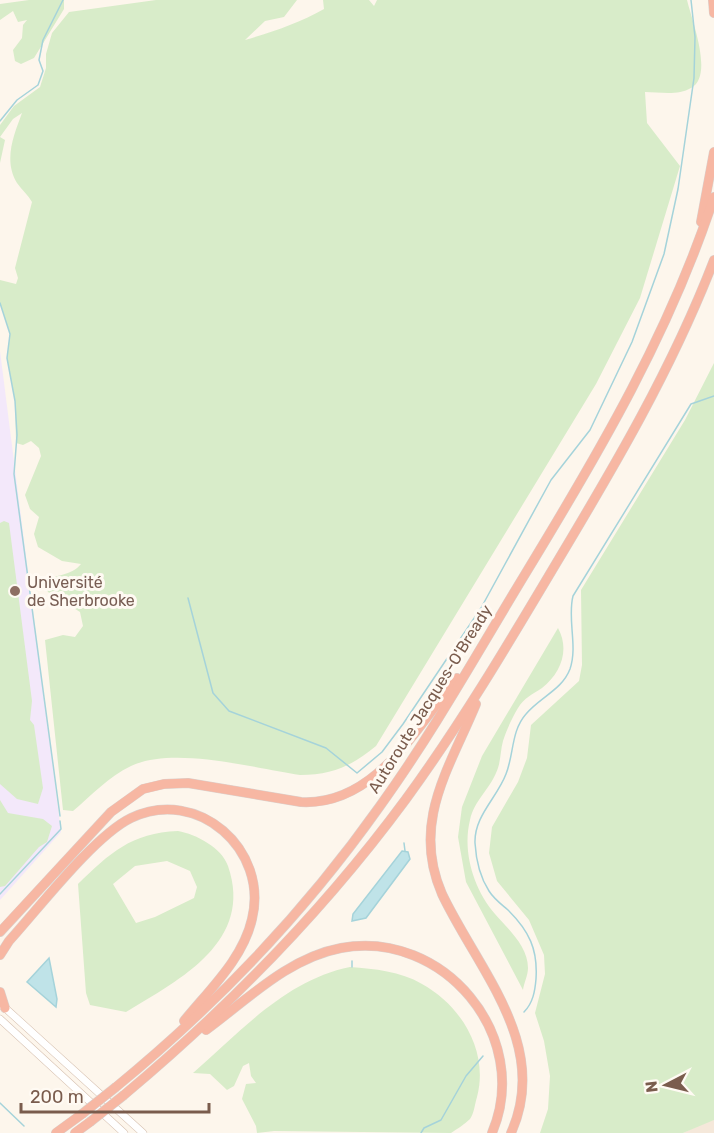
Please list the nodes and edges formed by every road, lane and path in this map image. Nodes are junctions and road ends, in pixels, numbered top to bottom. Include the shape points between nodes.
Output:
1 (713, 0) edge
2 (714, 13) edge
3 (714, 152) edge
4 (714, 197) edge
5 (695, 251) junction
6 (714, 260) edge
7 (479, 651) junction
8 (486, 680) junction
9 (0, 932) edge
10 (0, 955) edge
11 (0, 992) edge
12 (3, 1005) edge
13 (0, 1019) edge
14 (164, 1046) junction
15 (174, 1053) junction
16 (56, 1133) edge
17 (75, 1133) edge
18 (124, 1133) edge
19 (143, 1133) edge
20 (492, 1133) edge
21 (512, 1133) edge

1 - 2 highway
3 - 5 highway
4 - 5 highway, Autoroute Jacques-O'Bready
5 - 7 highway, Autoroute Jacques-O'Bready via 667,321 618,420
6 - 8 highway, Autoroute Jacques-O'Bready via 679,344 635,432
7 - 9 highway via 391,760 356,789 335,799 311,802 184,783 143,789 111,812
7 - 14 highway, Autoroute Jacques-O'Bready via 405,770 333,868 249,964
8 - 15 highway, Autoroute Jacques-O'Bready via 424,774 341,882 265,966
8 - 21 highway via 438,793 430,845 441,891 518,1040 524,1087
10 - 14 highway via 92,850 122,824 164,810 211,821 234,840 249,865 255,889 253,914 234,958
11 - 12 highway
12 - 19 main road
13 - 18 main road
14 - 16 highway, Autoroute Jacques-O'Bready, bridge
15 - 17 highway, Autoroute Jacques-O'Bready, bridge
15 - 20 highway via 275,978 308,959 356,946 402,951 452,976 488,1023 499,1054 502,1082

